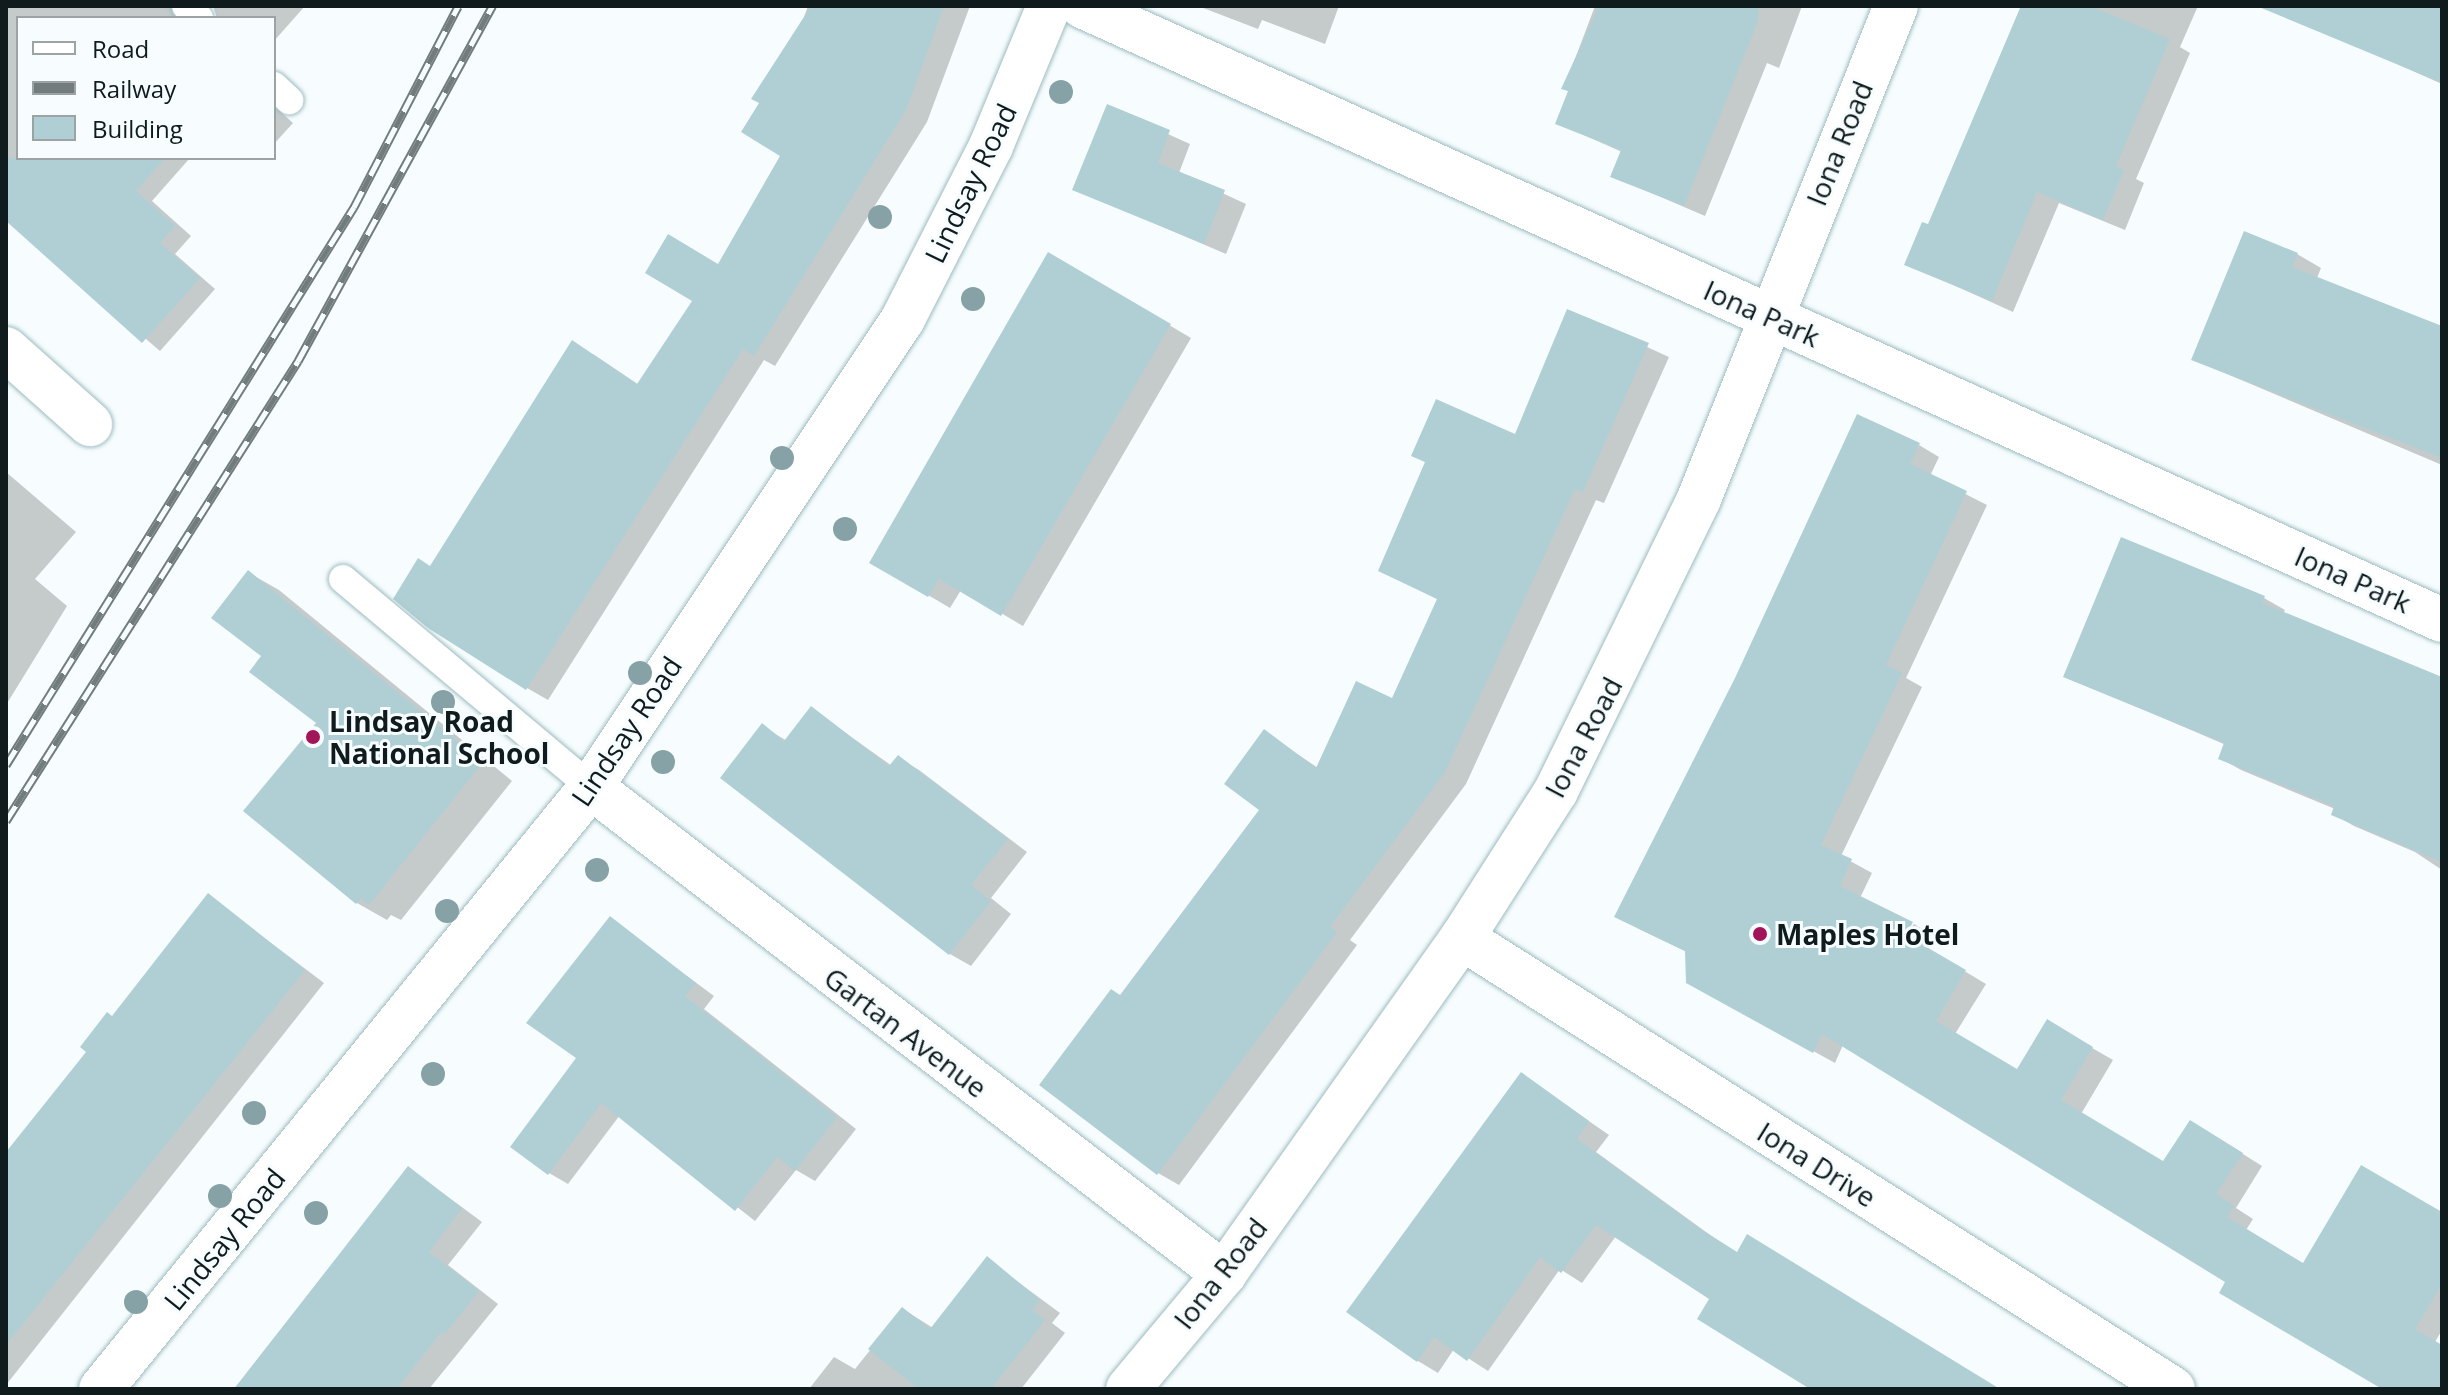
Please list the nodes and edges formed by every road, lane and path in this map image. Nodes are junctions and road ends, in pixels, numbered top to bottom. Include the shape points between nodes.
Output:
1 (1049, 6) edge
2 (1082, 6) edge
3 (1896, 6) edge
4 (1769, 315) junction
5 (6, 349) edge
6 (90, 424) dead end
7 (343, 579) dead end
8 (2442, 620) edge
9 (591, 787) junction
10 (1462, 938) junction
11 (1224, 1274) junction
12 (101, 1389) edge
13 (1128, 1389) edge
14 (2173, 1389) edge

1 - 9 street, Lindsay Road via 991,146 903,319
2 - 4 street, Iona Park
3 - 4 street, Iona Road
4 - 8 street, Iona Park
4 - 10 street, Iona Road via 1699,499 1627,656 1556,791
5 - 6 street
7 - 9 lane
9 - 11 street, Gartan Avenue
9 - 12 street, Lindsay Road
10 - 11 street, Iona Road
10 - 14 street, Iona Drive
11 - 13 street, Iona Road

